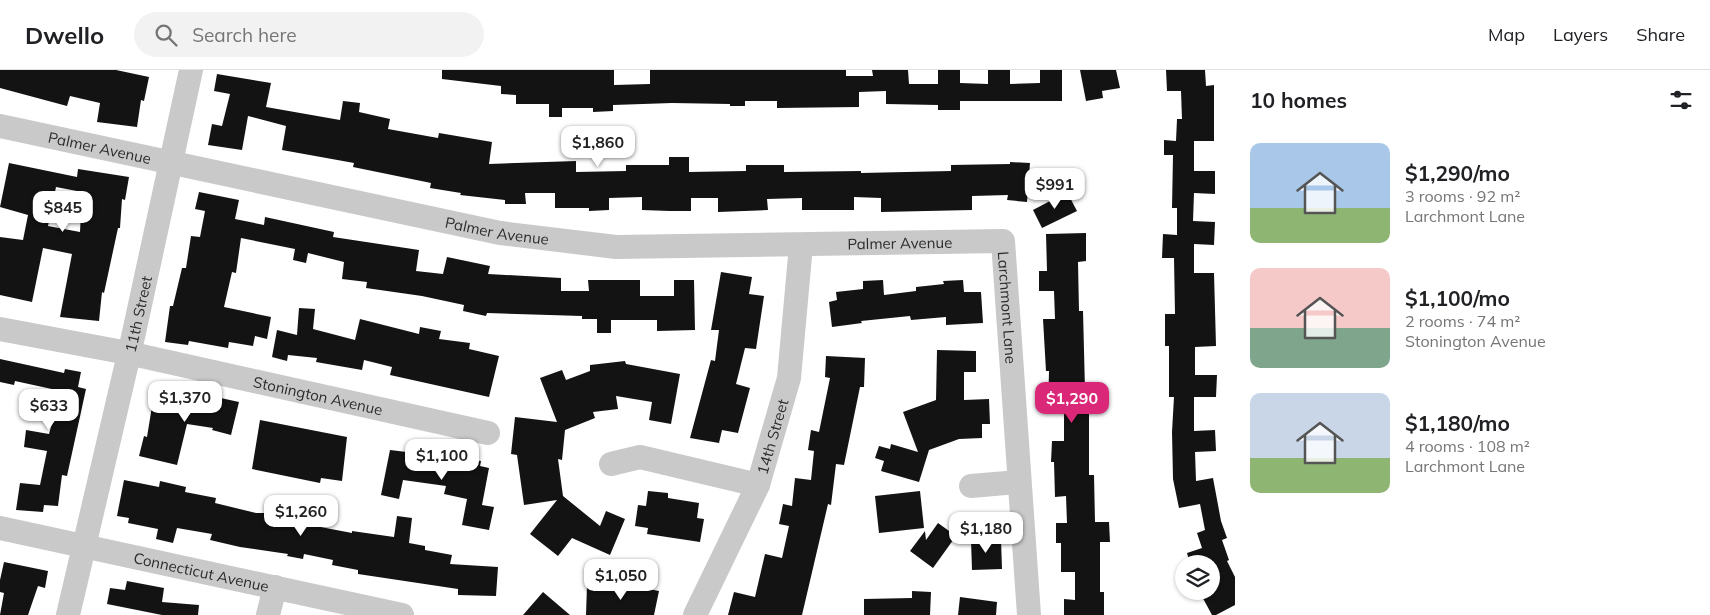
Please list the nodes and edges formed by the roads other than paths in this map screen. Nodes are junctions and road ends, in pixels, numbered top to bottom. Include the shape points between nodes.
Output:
1 (191, 70) edge
2 (0, 126) edge
3 (172, 162) junction
4 (1003, 240) joint
5 (801, 245) junction
6 (0, 329) edge
7 (128, 353) junction
8 (488, 433) dead end
9 (611, 464) dead end
10 (1018, 482) junction
11 (758, 485) junction
12 (971, 486) dead end
13 (0, 528) edge
14 (85, 546) junction
15 (275, 587) junction
16 (68, 615) edge
17 (268, 615) edge
18 (402, 615) edge
19 (695, 615) edge
20 (1029, 615) edge

1 - 3 street, 11th Street
2 - 3 street, Palmer Avenue
3 - 5 street, Palmer Avenue via 500,233 616,247
3 - 7 street, 11th Street
4 - 5 street, Palmer Avenue
4 - 10 street, Larchmont Lane
5 - 11 street, 14th Street via 789,378
6 - 7 street, Stonington Avenue
7 - 8 street, Stonington Avenue
7 - 14 street, 11th Street
9 - 11 street via 640,457
10 - 12 street
10 - 20 street, Larchmont Lane
11 - 19 street, 14th Street
13 - 14 street, Connecticut Avenue
14 - 15 street, Connecticut Avenue
14 - 16 street, 11th Street
15 - 17 street
15 - 18 street, Connecticut Avenue

